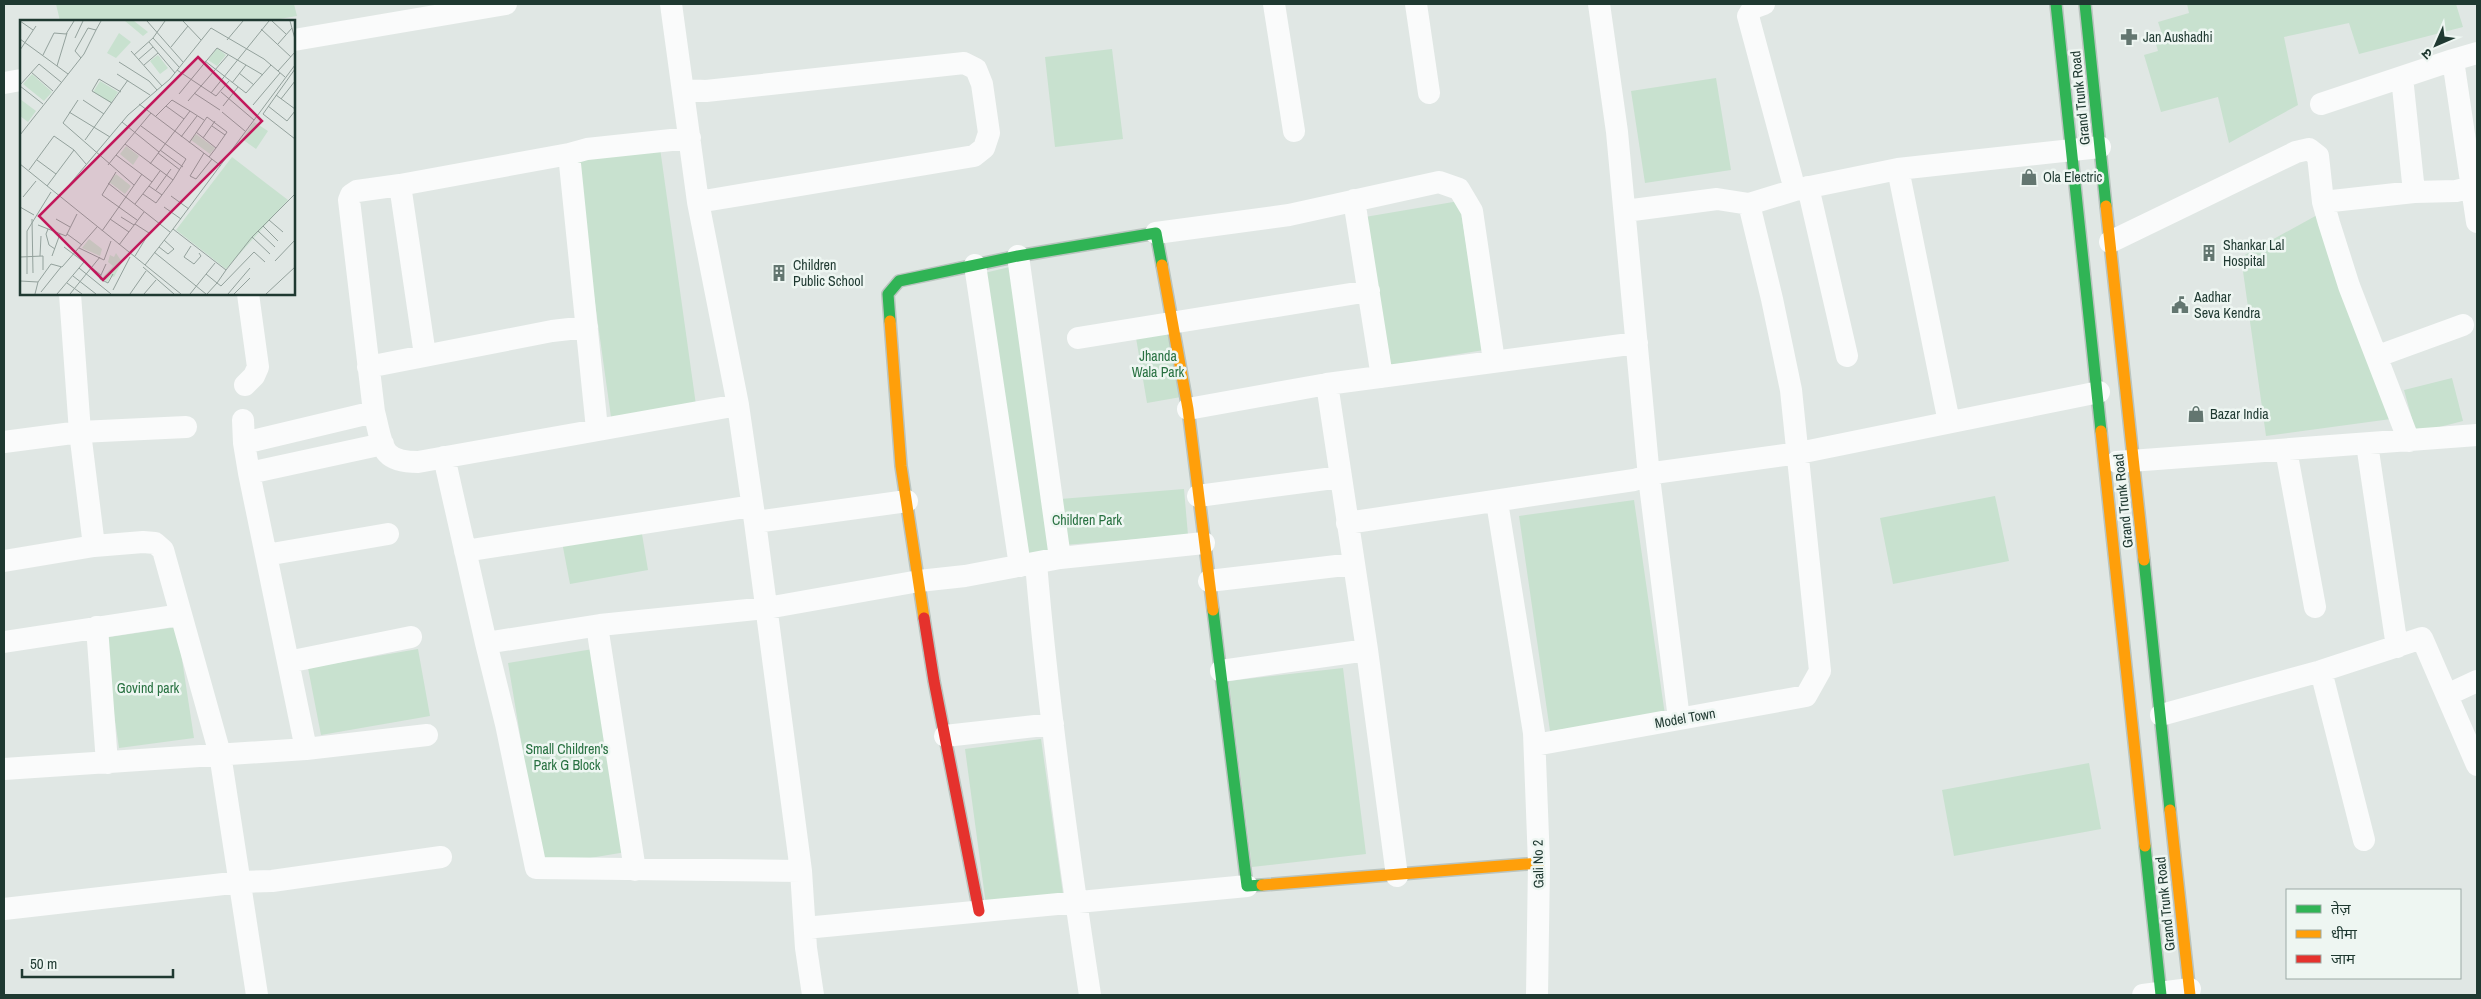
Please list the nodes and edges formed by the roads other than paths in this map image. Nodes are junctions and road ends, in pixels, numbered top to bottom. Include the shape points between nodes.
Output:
1 (506, 4) edge
2 (671, 4) edge
3 (1274, 4) edge
4 (1416, 4) edge
5 (1599, 4) edge
6 (1764, 4) edge
7 (2056, 4) edge
8 (2085, 4) edge
9 (295, 40) edge
10 (2477, 53) edge
11 (2453, 60) junction
12 (2402, 77) junction
13 (20, 80) edge
14 (4, 83) edge
15 (683, 90) junction
16 (1429, 93) dead end
17 (2321, 104) dead end
18 (1294, 132) dead end
19 (690, 138) junction
20 (2100, 148) junction
21 (2072, 149) junction
22 (569, 154) junction
23 (1898, 169) junction
24 (400, 184) junction
25 (2475, 187) edge
26 (1801, 189) junction
27 (2414, 192) junction
28 (1354, 200) junction
29 (698, 202) junction
30 (2323, 202) junction
31 (1749, 204) junction
32 (1625, 211) junction
33 (2477, 222) edge
34 (1156, 233) junction
35 (2110, 242) junction
36 (1018, 256) junction
37 (975, 265) junction
38 (1368, 291) junction
39 (70, 295) edge
40 (248, 295) edge
41 (1172, 323) junction
42 (2463, 326) dead end
43 (587, 327) junction
44 (1078, 338) dead end
45 (1637, 342) junction
46 (425, 355) junction
47 (1847, 356) dead end
48 (2378, 356) junction
49 (1494, 361) junction
50 (368, 367) junction
51 (1382, 377) junction
52 (1327, 384) junction
53 (245, 385) dead end
54 (2098, 392) junction
55 (738, 405) junction
56 (1188, 409) junction
57 (374, 412) junction
58 (242, 420) dead end
59 (1949, 422) junction
60 (186, 427) dead end
61 (597, 428) junction
62 (80, 432) junction
63 (2477, 435) edge
64 (2409, 441) junction
65 (4, 442) edge
66 (244, 443) junction
67 (383, 444) junction
68 (2367, 444) junction
69 (2286, 450) junction
70 (1799, 453) junction
71 (444, 457) junction
72 (2134, 462) junction
73 (2106, 463) junction
74 (249, 473) junction
75 (1341, 477) junction
76 (1649, 477) junction
77 (1198, 496) junction
78 (907, 501) junction
79 (1497, 502) junction
80 (754, 514) junction
81 (1347, 523) junction
82 (388, 534) dead end
83 (1204, 543) junction
84 (94, 546) junction
85 (465, 551) junction
86 (266, 555) junction
87 (1060, 558) junction
88 (4, 562) edge
89 (1028, 564) junction
90 (1354, 564) junction
91 (919, 581) junction
92 (1209, 581) junction
93 (2315, 607) dead end
94 (767, 608) junction
95 (180, 615) junction
96 (597, 626) junction
97 (97, 627) junction
98 (411, 637) dead end
99 (4, 642) edge
100 (486, 643) junction
101 (2397, 647) junction
102 (1367, 650) junction
103 (288, 662) junction
104 (1221, 671) junction
105 (2321, 671) junction
106 (2477, 681) edge
107 (2447, 695) junction
108 (2161, 715) junction
109 (1679, 719) junction
110 (1053, 724) junction
111 (427, 735) dead end
112 (945, 736) junction
113 (1534, 739) junction
114 (306, 749) junction
115 (220, 754) junction
116 (107, 763) junction
117 (2477, 765) edge
118 (4, 769) edge
119 (2364, 840) dead end
120 (441, 857) dead end
121 (1539, 863) junction
122 (635, 870) junction
123 (801, 872) junction
124 (1397, 876) junction
125 (241, 882) junction
126 (1247, 886) junction
127 (1076, 903) junction
128 (4, 909) edge
129 (980, 911) junction
130 (805, 928) junction
131 (2190, 992) edge
132 (256, 995) edge
133 (813, 995) edge
134 (1090, 995) edge
135 (1537, 995) edge
136 (2155, 995) edge

1 - 9 street
2 - 15 street
3 - 18 street
4 - 16 street
5 - 32 street
6 - 26 street via 1753,8 1748,16
7 - 21 main road, Grand Trunk Road
8 - 20 main road, Grand Trunk Road
10 - 11 street
11 - 12 street
11 - 25 street
12 - 17 street
12 - 27 street
13 - 14 street
15 - 19 street
15 - 29 street via 706,91 964,63 976,69 982,84 989,133 984,148 974,156
19 - 22 street
19 - 29 street
20 - 21 street
20 - 35 main road, Grand Trunk Road
21 - 23 street
21 - 54 main road, Grand Trunk Road
22 - 24 street
22 - 43 street
23 - 26 street
23 - 59 street
24 - 46 street
24 - 50 street via 357,191 349,200
25 - 27 street
25 - 33 street
26 - 31 street
26 - 47 street
27 - 30 street
28 - 34 street via 1288,216
28 - 38 street
28 - 49 street via 1439,182 1459,190 1472,211
29 - 55 street
30 - 35 street via 2318,156 2309,149 2296,152
30 - 48 street via 2349,286
31 - 32 street via 1717,199
31 - 70 street via 1783,347
32 - 45 street
34 - 36 main road
34 - 41 main road
35 - 72 main road, Grand Trunk Road
36 - 37 main road
36 - 87 street
37 - 78 main road via 899,282 888,294
37 - 89 street
38 - 41 street
38 - 51 street
39 - 62 street
40 - 53 street via 258,367
41 - 44 street
41 - 56 main road
42 - 48 street
43 - 46 street
43 - 61 street
45 - 49 street
45 - 76 street
46 - 50 street
48 - 64 street
49 - 51 street
50 - 57 street
51 - 52 street
52 - 56 street
52 - 75 street
54 - 59 street
54 - 73 main road, Grand Trunk Road
55 - 61 street
55 - 80 street
56 - 77 main road
57 - 66 street
57 - 67 street
58 - 66 street
59 - 70 street
60 - 62 street
61 - 71 street
62 - 65 street
62 - 84 street
63 - 64 street
64 - 68 street
66 - 74 street
67 - 71 street via 389,456 397,461 418,462
67 - 74 street
68 - 69 street
68 - 101 street
69 - 72 street
69 - 93 street
70 - 76 street via 1661,472
70 - 109 street, Model Town via 1820,671 1806,696
71 - 85 street
72 - 73 street
72 - 108 main road, Grand Trunk Road
73 - 136 main road, Grand Trunk Road
74 - 86 street
75 - 77 street
75 - 81 street
76 - 79 street
76 - 109 street
77 - 83 main road
78 - 80 street
78 - 91 main road
79 - 81 street
79 - 113 street, Gali No 2
80 - 85 street
80 - 94 street
81 - 90 street
82 - 86 street
83 - 87 street
83 - 92 main road
84 - 88 street
84 - 95 street via 143,542 159,546 165,554
85 - 100 street
86 - 103 street
87 - 89 street
89 - 91 street
89 - 110 street
90 - 92 street
90 - 102 street
91 - 94 street
91 - 112 main road
92 - 104 main road
94 - 96 street
94 - 123 street
95 - 97 street
95 - 115 street
96 - 100 street
96 - 122 street
97 - 99 street
97 - 116 street
98 - 103 street
100 - 122 street via 536,868
101 - 105 street
101 - 107 street via 2422,638
102 - 104 street
102 - 124 street
103 - 114 street
104 - 126 main road
105 - 108 street
105 - 119 street
106 - 107 street
107 - 117 street
108 - 131 main road, Grand Trunk Road
109 - 113 street, Model Town
110 - 112 street
110 - 127 street
111 - 114 street
112 - 129 main road
113 - 121 street, Gali No 2
114 - 115 street
115 - 116 street
115 - 125 street
116 - 118 street
120 - 125 street via 272,881
121 - 124 main road
121 - 135 street, Gali No 2
122 - 123 street
123 - 130 street
124 - 126 main road
125 - 128 street
125 - 132 street
126 - 127 street
127 - 129 street
127 - 134 street
129 - 130 street
130 - 133 street
131 - 136 street

